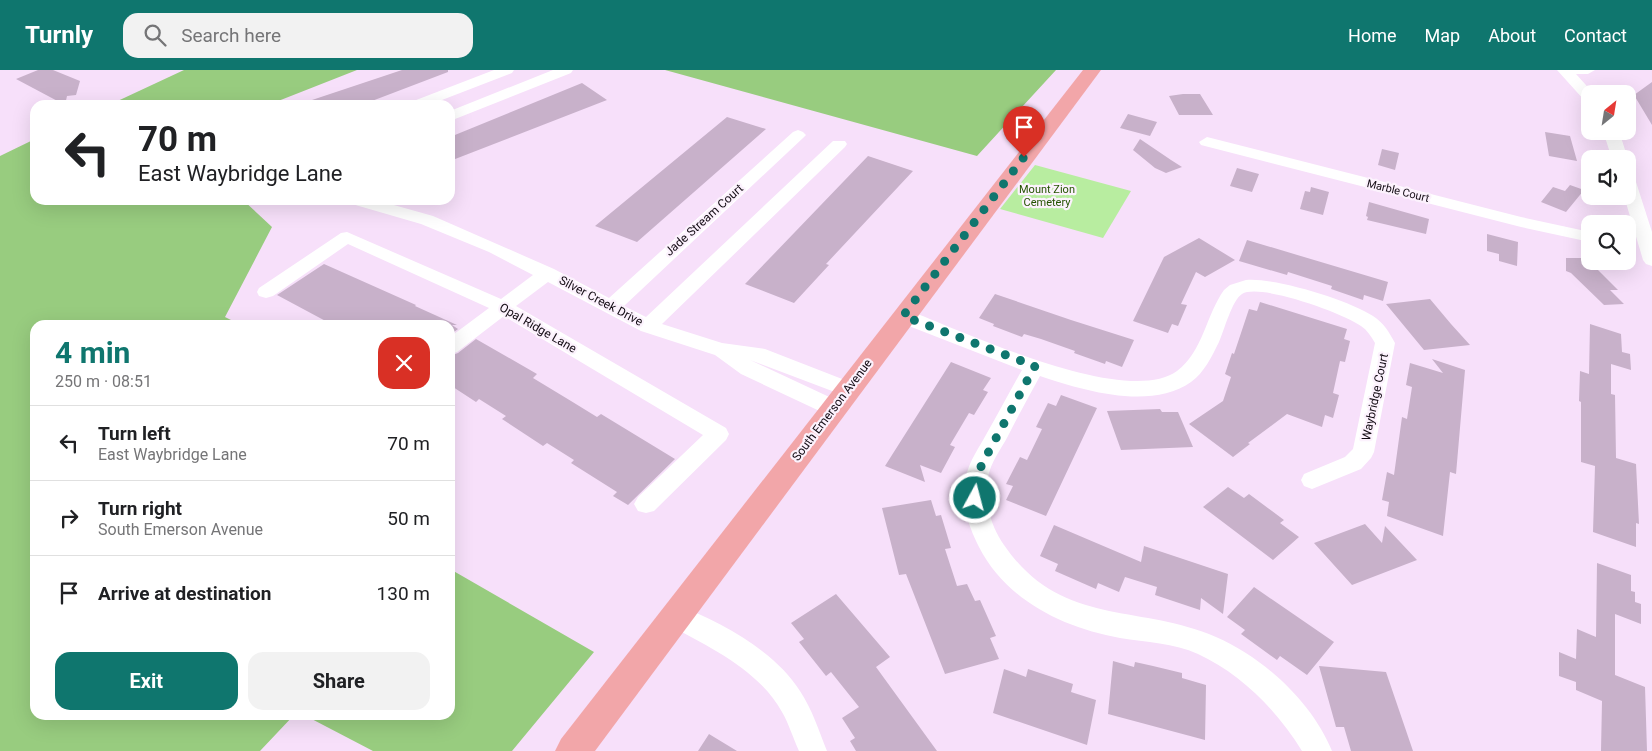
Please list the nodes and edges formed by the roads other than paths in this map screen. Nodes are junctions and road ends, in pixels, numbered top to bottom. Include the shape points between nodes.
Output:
1 (507, 70) edge
2 (566, 70) edge
3 (1092, 70) edge
4 (1564, 70) edge
5 (1572, 70) edge
6 (1588, 70) edge
7 (1581, 88) edge
8 (429, 100) edge
9 (455, 114) edge
10 (798, 135) dead end
11 (1207, 142) dead end
12 (839, 144) dead end
13 (375, 205) edge
14 (1635, 205) edge
15 (1581, 236) edge
16 (1636, 249) edge
17 (1650, 255) edge
18 (548, 273) junction
19 (266, 292) dead end
20 (611, 306) junction
21 (503, 307) junction
22 (903, 316) junction
23 (648, 326) junction
24 (455, 343) edge
25 (1035, 366) junction
26 (841, 398) junction
27 (1312, 480) dead end
28 (646, 504) dead end
29 (676, 616) junction
30 (573, 751) edge
31 (812, 751) edge
32 (1318, 751) edge

1 - 8 street
2 - 9 street
3 - 22 main road, South Emerson Avenue
4 - 7 street
5 - 6 street
10 - 20 street, Jade Stream Court
11 - 15 street, Marble Court
12 - 23 street
13 - 18 street, Silver Creek Drive via 427,220
14 - 17 street
16 - 17 street
18 - 20 street, Silver Creek Drive
18 - 21 street
19 - 21 street, Opal Ridge Lane via 347,237
20 - 23 street, Silver Creek Drive
21 - 24 street
21 - 28 street, Opal Ridge Lane via 718,434
22 - 25 street
22 - 26 main road, South Emerson Avenue
23 - 26 street, Silver Creek Drive via 721,350 748,369
25 - 27 street, Waybridge Court via 1102,386 1131,389 1167,385 1184,377 1196,366 1229,295 1249,286 1272,288 1365,319 1380,332 1385,348 1363,452 1353,463
25 - 32 street via 977,477 975,498 978,516 993,552 1025,587 1072,614 1107,624 1168,632 1229,658 1277,694 1299,720
26 - 29 main road, South Emerson Avenue
29 - 30 main road, South Emerson Avenue
29 - 31 street via 743,652 770,673 787,695

